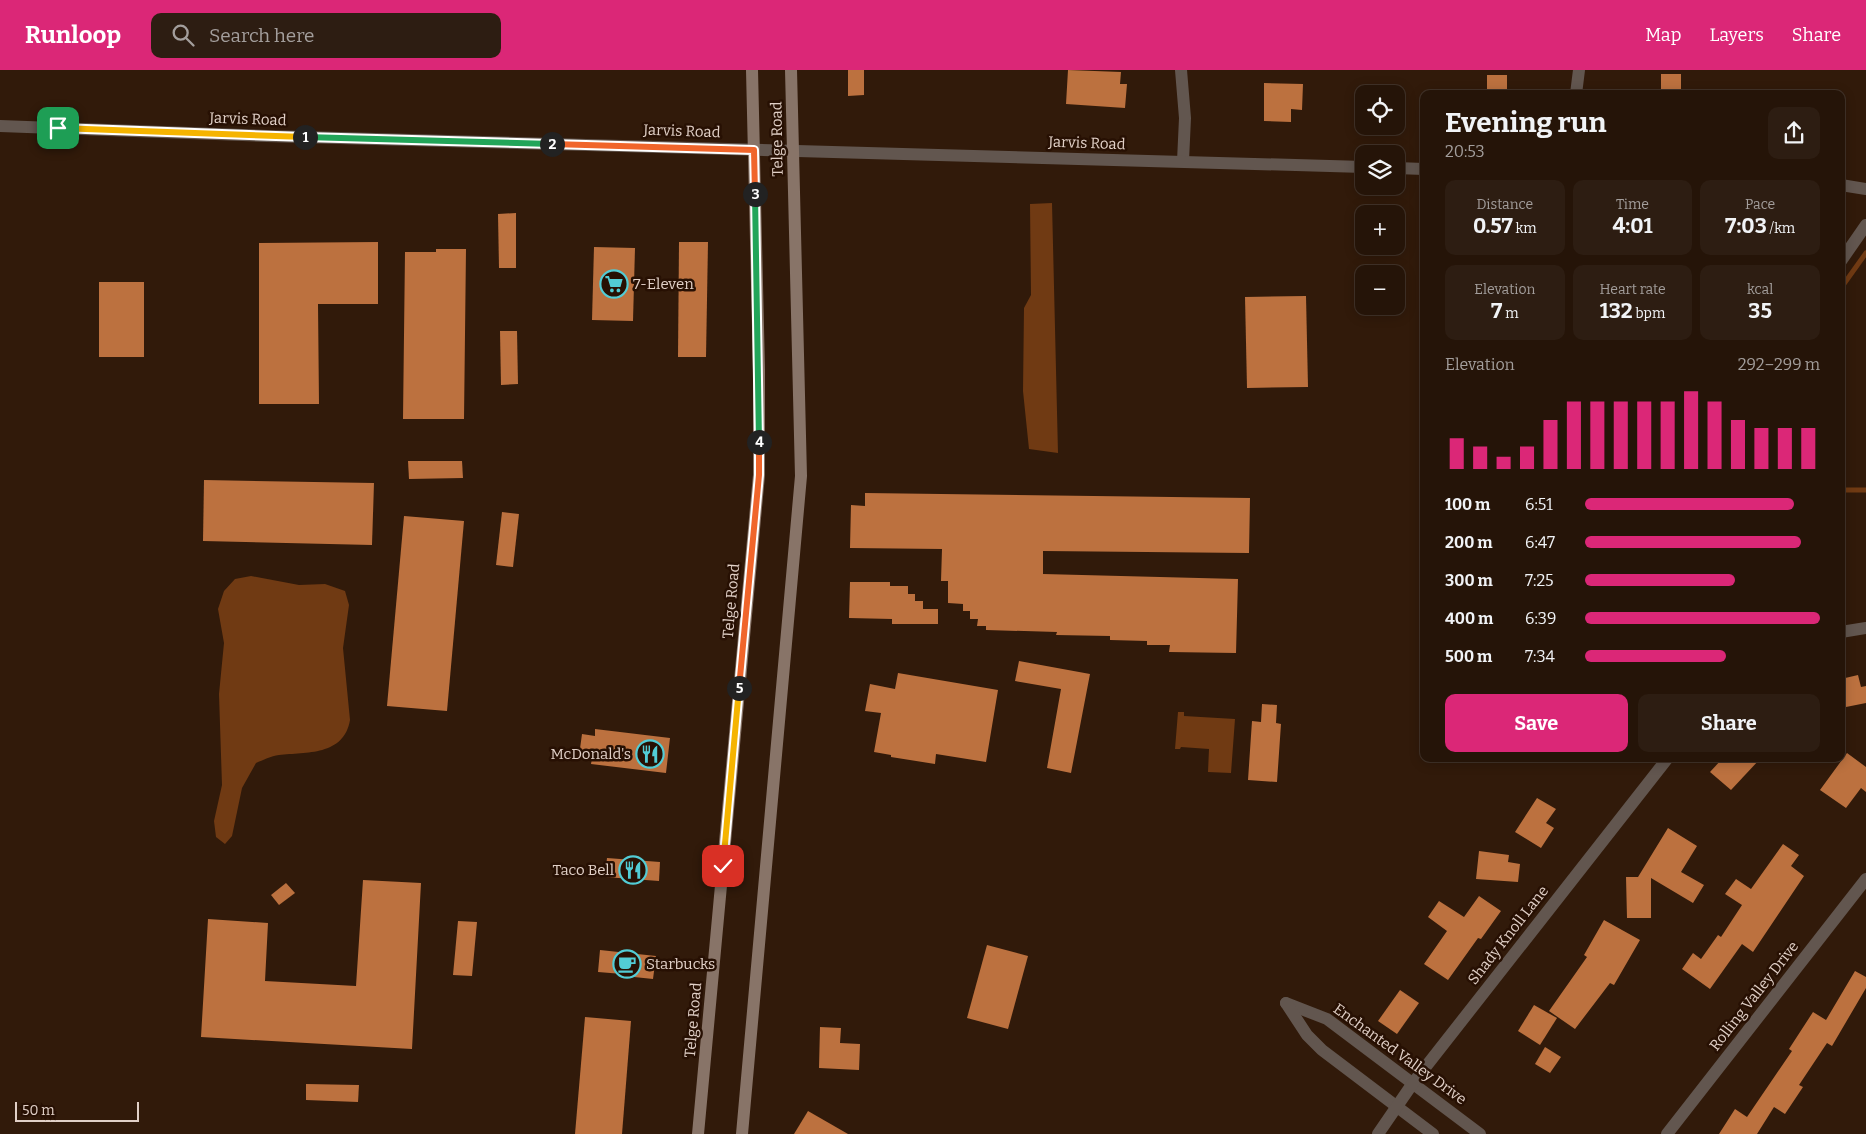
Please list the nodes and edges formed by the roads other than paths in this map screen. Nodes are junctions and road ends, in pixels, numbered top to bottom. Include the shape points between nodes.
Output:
1 (752, 70) edge
2 (791, 70) edge
3 (1180, 70) edge
4 (1579, 70) edge
5 (1576, 90) edge
6 (0, 126) edge
7 (754, 150) junction
8 (793, 151) junction
9 (1183, 161) junction
10 (1355, 167) edge
11 (1405, 168) edge
12 (1420, 169) edge
13 (1845, 186) edge
14 (1866, 189) edge
15 (1866, 225) edge
16 (1845, 256) edge
17 (1866, 628) edge
18 (1845, 631) edge
19 (1665, 762) edge
20 (1866, 879) edge
21 (1413, 1083) junction
22 (1397, 1106) junction
23 (698, 1134) edge
24 (742, 1134) edge
25 (1378, 1134) edge
26 (1433, 1134) edge
27 (1480, 1134) edge
28 (1667, 1134) edge

1 - 7 main road, Telge Road
2 - 8 main road, Telge Road
3 - 9 street via 1185,118
4 - 5 street
6 - 7 street, Jarvis Road
7 - 8 street, Jarvis Road
7 - 23 main road, Telge Road via 759,475
8 - 9 street, Jarvis Road
8 - 24 main road, Telge Road via 801,476
9 - 10 street, Jarvis Road
11 - 12 street
13 - 14 street
15 - 16 street
17 - 18 street
19 - 21 street, Shady Knoll Lane
20 - 28 street, Rolling Valley Drive
21 - 22 street, Shady Knoll Lane
21 - 22 street, Enchanted Valley Drive via 1328,1018 1286,1003 1307,1035 1322,1050
21 - 27 street, Enchanted Valley Drive
22 - 25 street, Shady Knoll Lane
22 - 26 street, Enchanted Valley Drive

